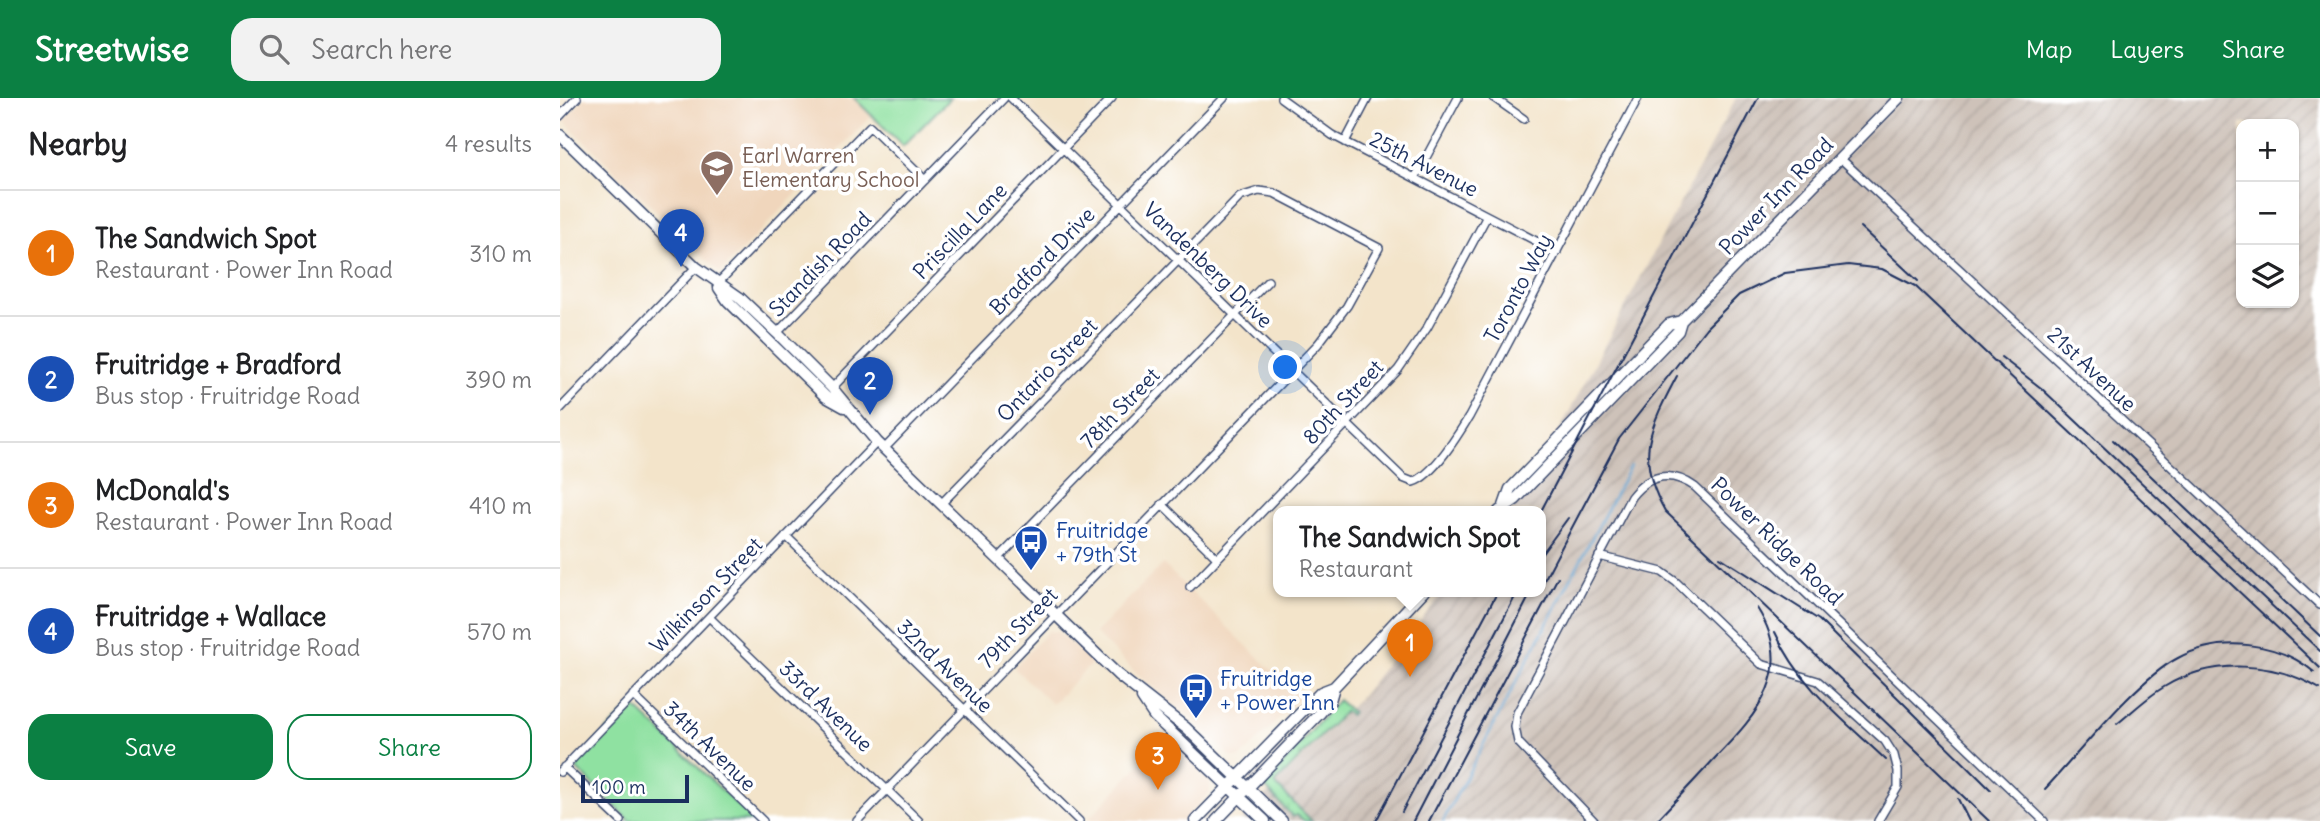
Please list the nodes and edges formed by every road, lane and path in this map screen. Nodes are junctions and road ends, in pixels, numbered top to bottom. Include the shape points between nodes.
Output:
1 (577, 98) edge
2 (1004, 98) edge
3 (1011, 98) edge
4 (1112, 98) edge
5 (1224, 98) edge
6 (1281, 98) edge
7 (1368, 98) edge
8 (1458, 98) edge
9 (1494, 98) edge
10 (1638, 98) edge
11 (1899, 98) edge
12 (560, 116) edge
13 (1524, 118) dead end
14 (560, 135) edge
15 (1345, 142) junction
16 (1064, 149) junction
17 (1840, 158) junction
18 (1415, 178) junction
19 (925, 180) junction
20 (1121, 204) junction
21 (1487, 216) junction
22 (1557, 252) junction
23 (1178, 260) junction
24 (696, 267) junction
25 (1268, 281) dead end
26 (717, 284) junction
27 (1235, 315) junction
28 (777, 333) junction
29 (1292, 370) junction
30 (832, 388) junction
31 (846, 408) junction
32 (560, 409) edge
33 (1348, 424) junction
34 (881, 445) junction
35 (1413, 482) joint
36 (941, 504) junction
37 (1162, 504) junction
38 (1504, 506) edge
39 (786, 536) junction
40 (1599, 556) junction
41 (1217, 558) junction
42 (998, 559) junction
43 (1190, 587) dead end
44 (1418, 597) edge
45 (2320, 606) edge
46 (1055, 614) junction
47 (709, 617) junction
48 (1334, 687) junction
49 (633, 695) junction
50 (1141, 696) junction
51 (964, 709) junction
52 (562, 769) edge
53 (1238, 778) junction
54 (1229, 786) junction
55 (887, 790) junction
56 (1244, 792) junction
57 (621, 821) edge
58 (763, 821) edge
59 (857, 821) edge
60 (919, 821) edge
61 (1079, 821) edge
62 (1195, 821) edge
63 (1216, 821) edge
64 (1265, 821) edge
65 (1282, 821) edge
66 (1594, 821) edge
67 (1878, 821) edge
68 (2044, 821) edge

1 - 12 street
2 - 19 street, Standish Road
3 - 16 street, Vandenberg Drive
4 - 16 street, Priscilla Lane
5 - 20 street, Bradford Drive
6 - 15 street, 25th Avenue
7 - 15 street
8 - 18 street
9 - 13 street
10 - 22 street, Toronto Way
11 - 17 main road, Power Inn Road
14 - 24 main road
15 - 18 street, 25th Avenue
16 - 20 street, Vandenberg Drive
16 - 30 street, Priscilla Lane
17 - 38 main road, Power Inn Road
17 - 45 street, 21st Avenue
18 - 21 street, 25th Avenue
19 - 26 street via 870,126
19 - 28 street, Standish Road
20 - 23 street, Vandenberg Drive
20 - 34 street, Bradford Drive
21 - 22 street, 25th Avenue
21 - 33 street, 80th Street via 1413,349
22 - 35 street, Toronto Way via 1460,433 1422,479
23 - 27 street, Vandenberg Drive
23 - 29 street, Ontario Street via 1240,197 1259,191 1274,193 1379,248 1347,306
23 - 36 street, Ontario Street
24 - 26 main road
24 - 32 street
25 - 27 street, 78th Street
26 - 28 main road via 739,297
26 - 31 main road via 728,301 826,397
27 - 29 street, Vandenberg Drive
27 - 42 street, 78th Street
28 - 30 main road
29 - 33 street, Vandenberg Drive
29 - 37 street, 79th Street
30 - 31 main road
31 - 34 main road
33 - 35 street, Vandenberg Drive via 1403,478
33 - 41 street, 80th Street
34 - 36 main road
34 - 39 street, Wilkinson Street
36 - 42 main road
37 - 41 street
37 - 46 street, 79th Street
39 - 47 street, Wilkinson Street
39 - 51 street, 32nd Avenue
40 - 66 street, Power Ridge Road via 1528,690 1515,727 1527,754
40 - 67 street via 1662,572 1761,664 1818,681 1885,741 1894,755 1898,787
40 - 68 street, Power Ridge Road via 1640,485 1661,476 1683,478
41 - 43 street, 80th Street
42 - 46 main road
44 - 48 main road
46 - 50 main road
46 - 51 street, 79th Street
47 - 49 street, Wilkinson Street
47 - 55 street, 33rd Avenue
48 - 53 main road via 1321,692
48 - 56 main road via 1330,701
49 - 52 street, Wilkinson Street
49 - 58 street, 34th Avenue
50 - 53 main road via 1186,728
50 - 54 main road via 1154,716
51 - 55 street, 79th Street
51 - 61 street, 32nd Avenue
52 - 57 street
53 - 54 main road
53 - 56 main road
54 - 56 main road
54 - 62 main road
55 - 59 street, 79th Street
55 - 60 street, 33rd Avenue
56 - 63 main road
56 - 64 main road
56 - 65 main road

